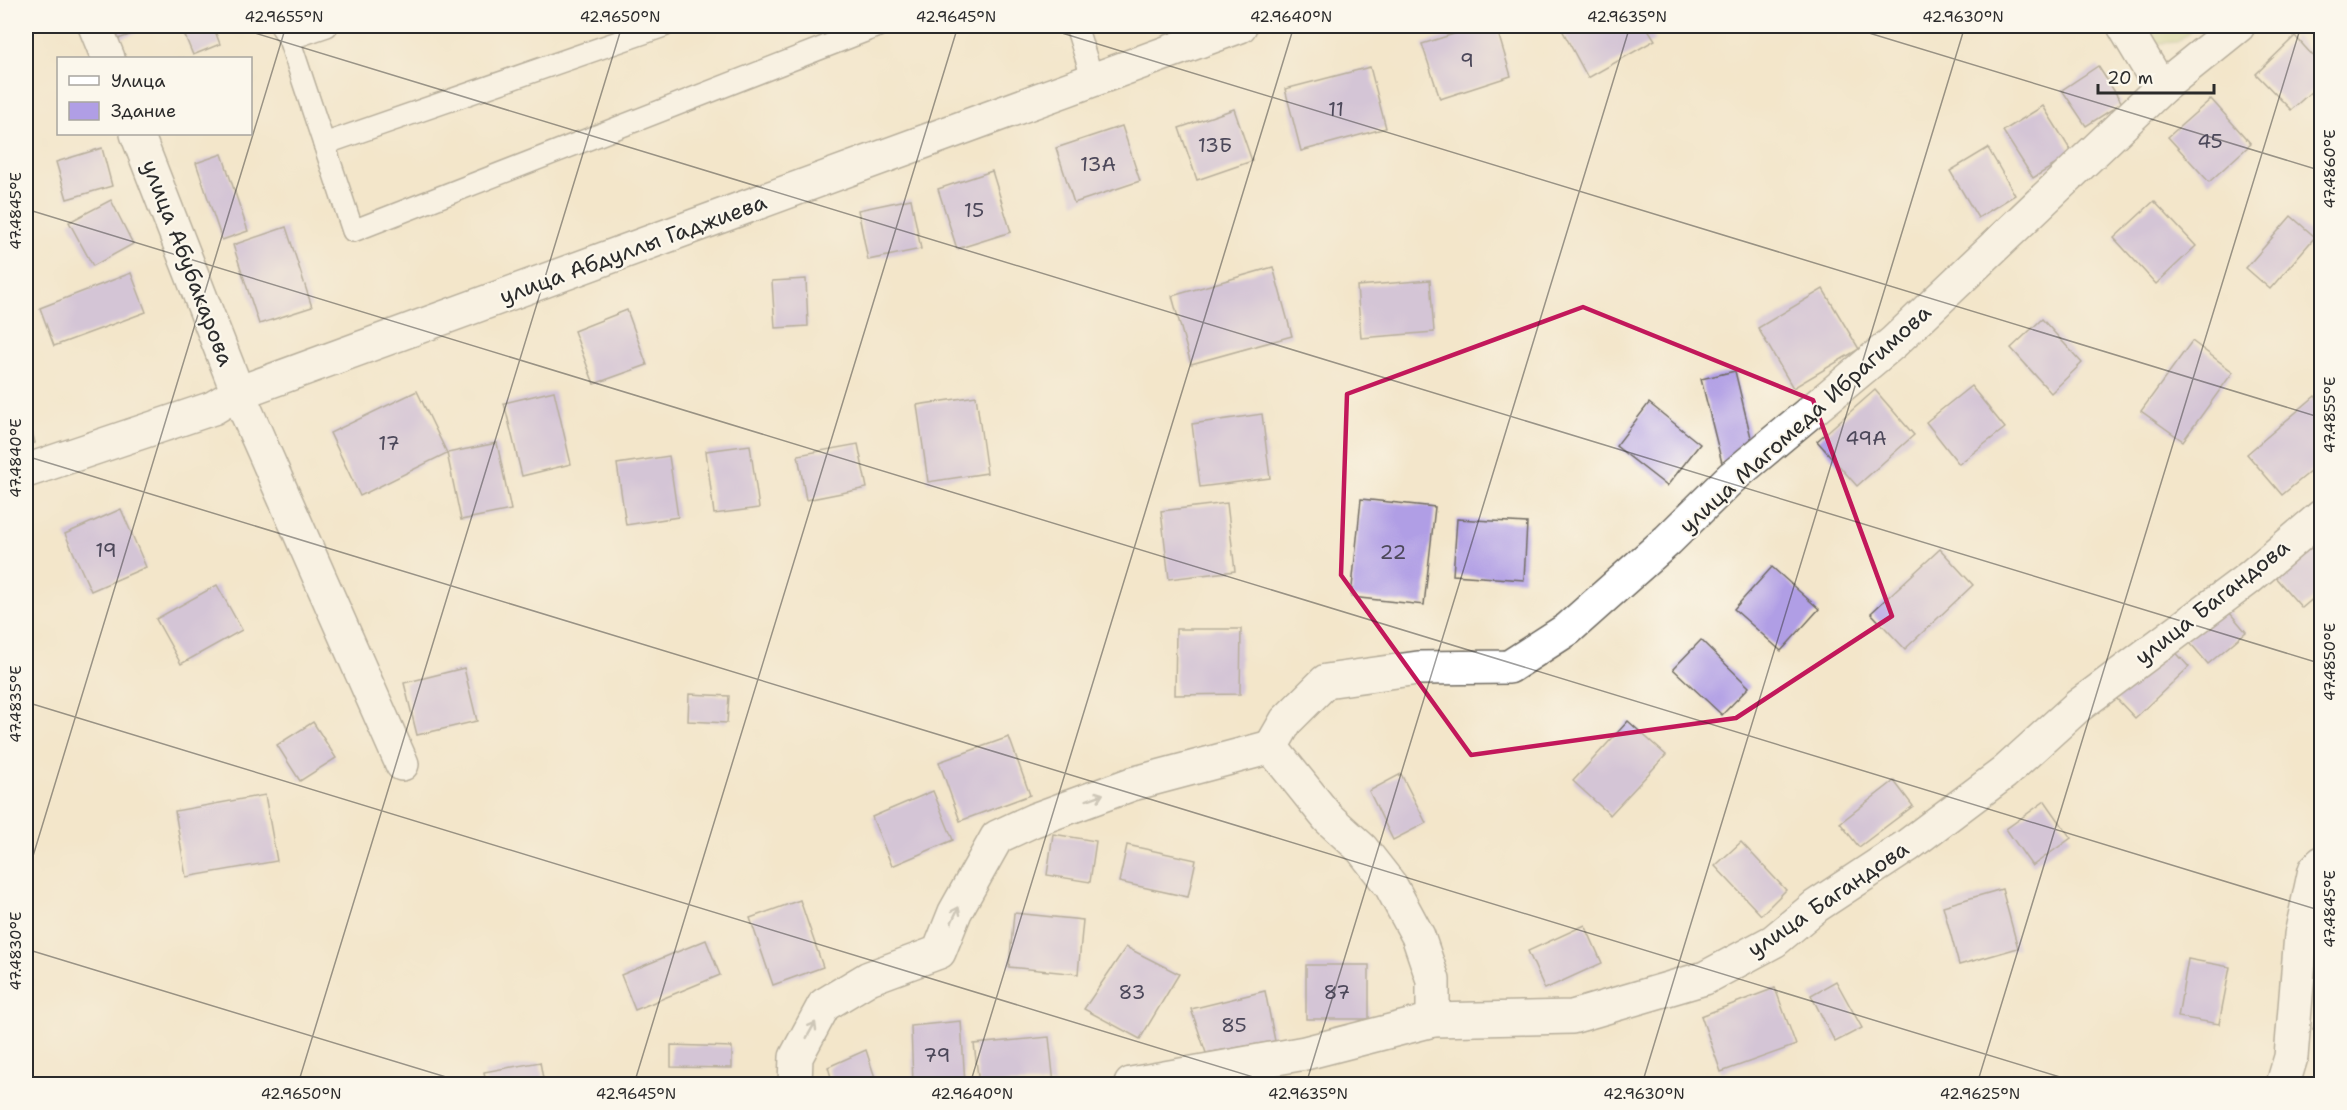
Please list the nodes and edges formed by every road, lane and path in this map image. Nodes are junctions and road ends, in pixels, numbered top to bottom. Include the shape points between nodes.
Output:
1 (95, 26) edge
2 (327, 26) edge
3 (664, 26) edge
4 (878, 26) edge
5 (1076, 26) edge
6 (1240, 26) edge
7 (2124, 26) edge
8 (2238, 26) edge
9 (285, 32) edge
10 (108, 57) edge
11 (1093, 80) junction
12 (2161, 88) junction
13 (137, 135) edge
14 (324, 144) junction
15 (238, 393) junction
16 (26, 471) edge
17 (2322, 516) edge
18 (1271, 747) junction
19 (402, 764) dead end
20 (2322, 863) edge
21 (1433, 1020) junction
22 (795, 1084) edge
23 (1131, 1084) edge
24 (2283, 1084) edge

1 - 10 street
2 - 9 lane
3 - 14 lane
4 - 14 lane via 353,231
5 - 11 lane
6 - 11 street, улица Абдуллы Гаджиева
7 - 12 street
8 - 12 street, улица Магомеда Ибрагимова
9 - 14 lane
11 - 15 street, улица Абдуллы Гаджиева
12 - 18 street, улица Магомеда Ибрагимова via 1894,342 1731,478 1569,629 1509,667 1418,668 1326,681 1286,721
13 - 15 street, улица Абубакарова
15 - 16 street, улица Абдуллы Гаджиева via 213,408
15 - 19 street, улица Абубакарова
17 - 21 street, улица Багандова via 2249,578 2078,706 2004,773 1907,846 1816,906 1774,941 1705,978 1572,1017
18 - 21 street via 1328,818 1362,849 1391,886 1418,936 1433,980
22 -> 18 street via 796,1057 825,1005 869,978 939,952 955,912 997,837 1132,784
20 - 24 street via 2315,870 2301,935 2292,1057
21 - 23 street, улица Багандова via 1305,1053

